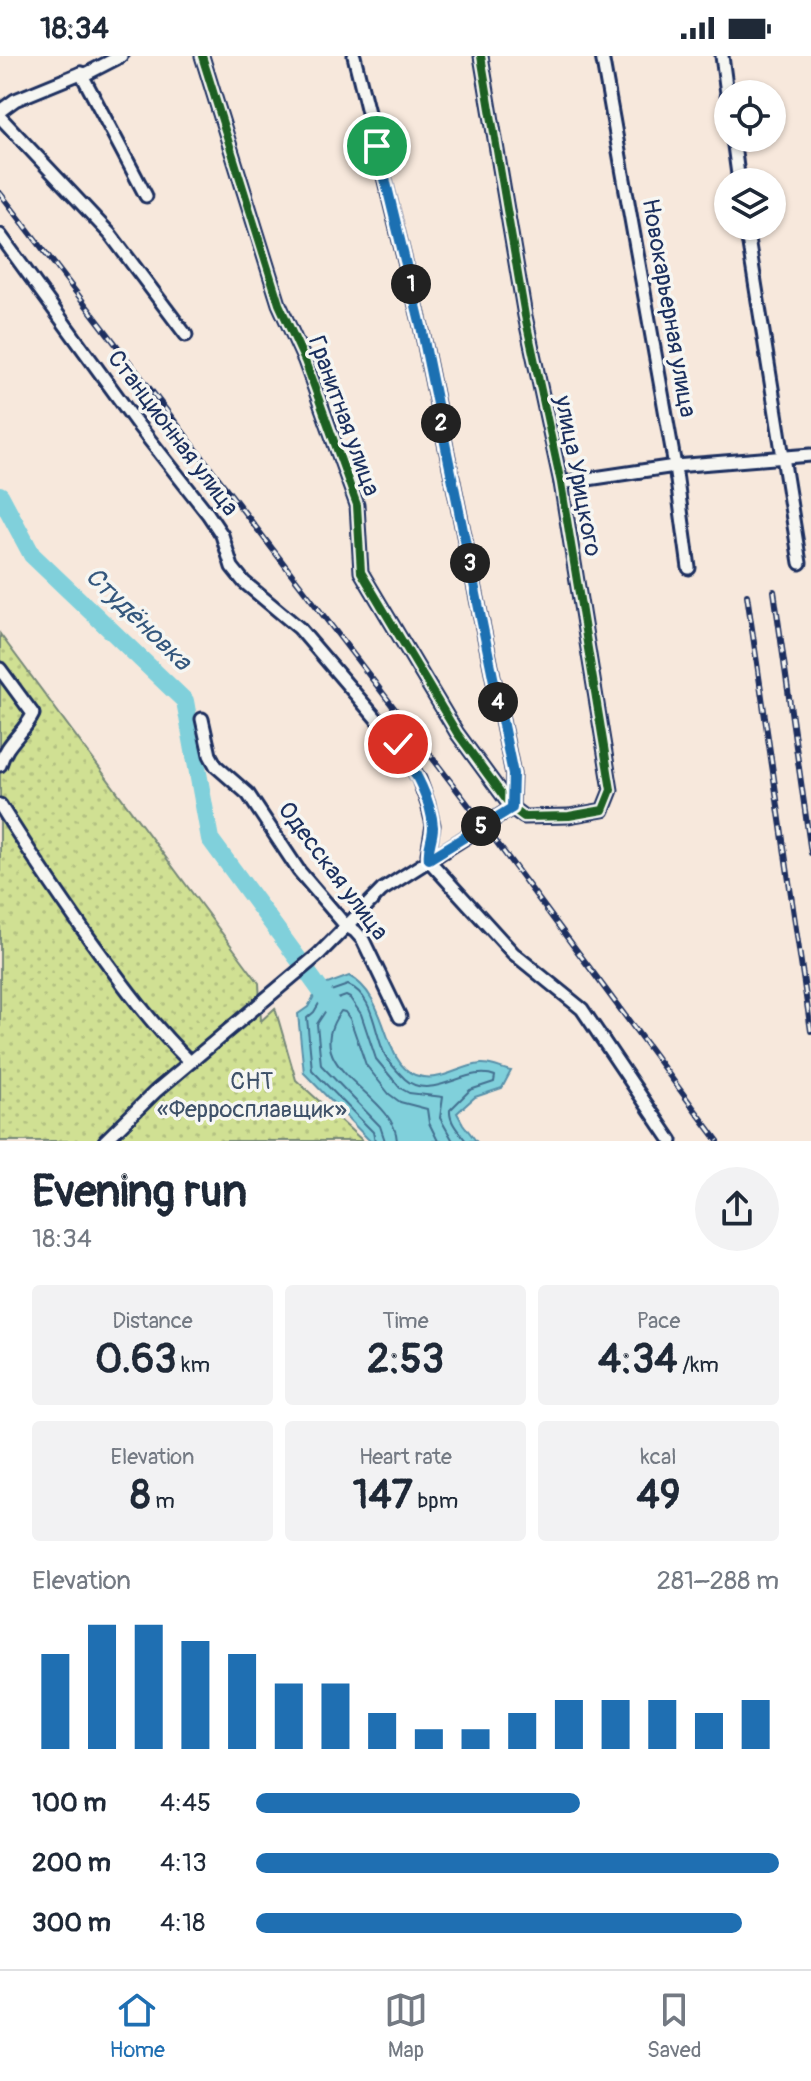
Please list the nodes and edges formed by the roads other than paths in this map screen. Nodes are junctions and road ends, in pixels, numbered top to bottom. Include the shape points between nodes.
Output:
1 (121, 56) edge
2 (202, 56) edge
3 (354, 56) edge
4 (481, 56) edge
5 (602, 56) edge
6 (722, 56) edge
7 (81, 73) junction
8 (725, 80) edge
9 (0, 111) edge
10 (0, 117) edge
11 (146, 196) dead end
12 (0, 235) edge
13 (748, 240) edge
14 (186, 335) dead end
15 (811, 455) edge
16 (784, 459) junction
17 (675, 466) junction
18 (561, 483) junction
19 (800, 563) dead end
20 (689, 568) dead end
21 (0, 669) edge
22 (202, 719) dead end
23 (0, 765) edge
24 (0, 805) edge
25 (512, 808) junction
26 (429, 859) junction
27 (346, 926) junction
28 (400, 1017) dead end
29 (190, 1062) junction
30 (105, 1141) edge
31 (671, 1141) edge

1 - 7 street
2 - 25 street, Гранитная улица via 279,304 357,505 361,572 457,733
3 - 25 street via 428,357 513,774
4 - 18 street, улица Урицкого via 525,316
5 - 17 street, Новокарьерная улица
6 - 8 street
7 - 9 street
7 - 11 street
10 - 14 street via 110,234
12 - 26 street, Станционная улица via 208,514 222,535 232,567 299,628 398,744 428,804 433,825
13 - 16 street
15 - 16 street
16 - 17 street
16 - 19 street
17 - 18 street
17 - 20 street, Новокарьерная улица
18 - 25 street, улица Урицкого via 611,790 603,810 524,817
21 - 23 street via 33,714 3,753
22 - 27 street, Одесская улица via 216,766 248,794 299,871
24 - 29 street via 132,999
25 - 26 street
26 - 27 street via 382,890
26 - 31 street via 513,953 582,1009
27 - 28 street, Одесская улица via 363,940
27 - 29 street
29 - 30 street

